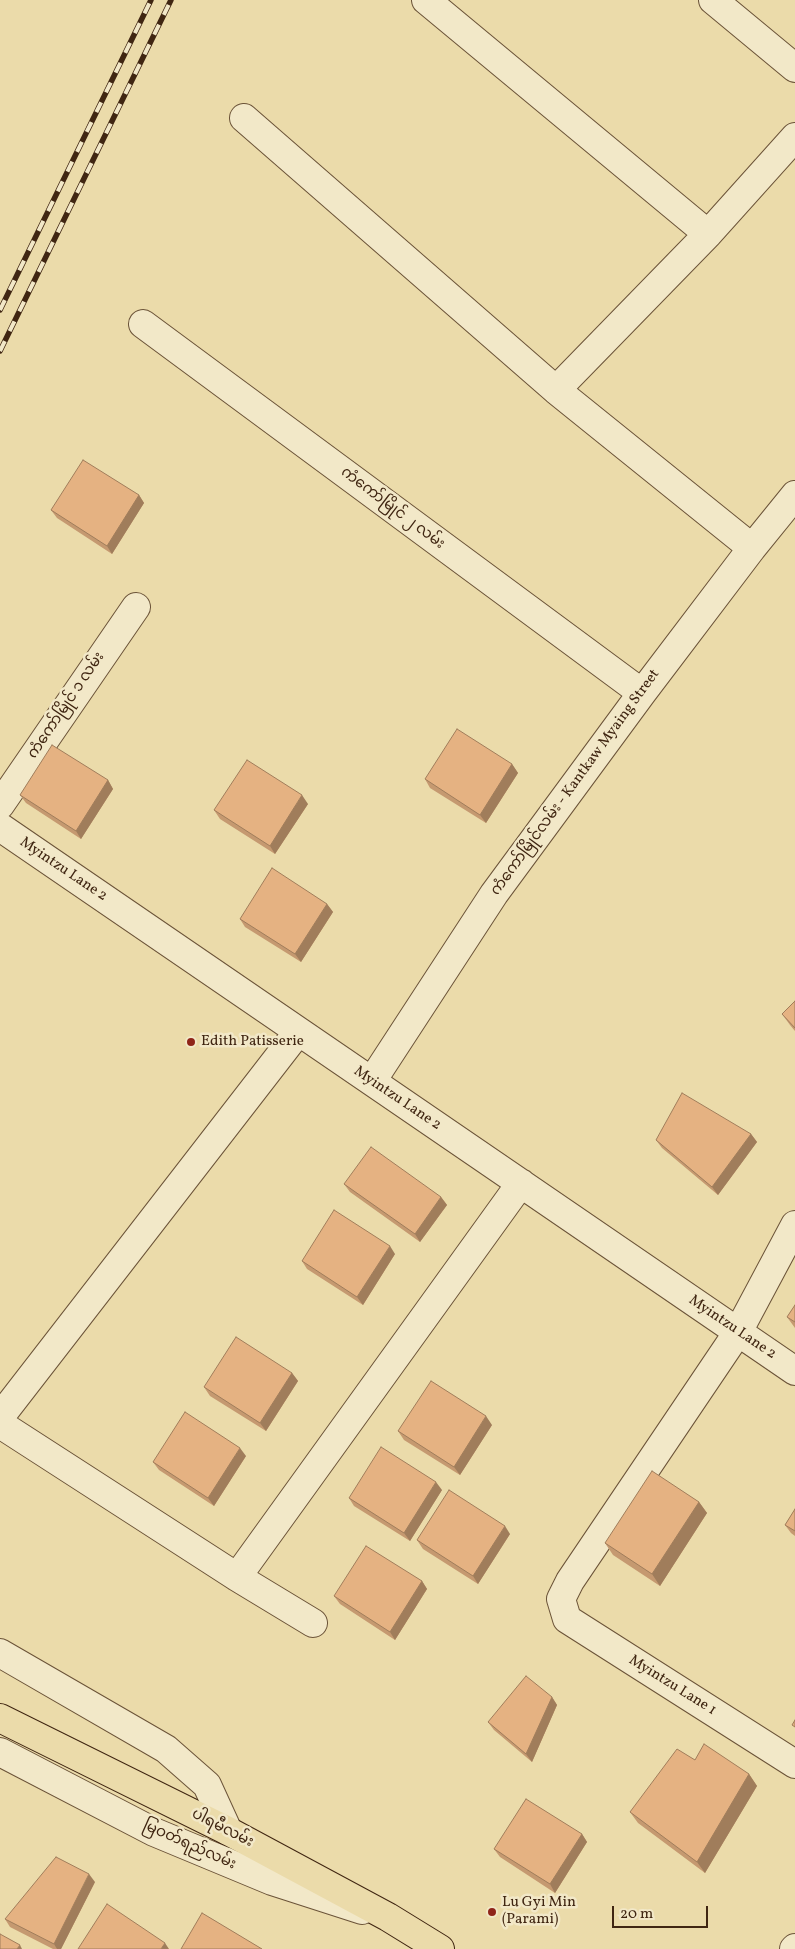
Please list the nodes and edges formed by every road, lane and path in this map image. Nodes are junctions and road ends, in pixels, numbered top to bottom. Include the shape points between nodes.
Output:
1 (426, 0) edge
2 (713, 0) edge
3 (795, 68) edge
4 (244, 118) dead end
5 (795, 137) edge
6 (708, 234) junction
7 (143, 324) dead end
8 (556, 390) junction
9 (795, 494) edge
10 (752, 548) junction
11 (136, 607) dead end
12 (642, 693) junction
13 (0, 805) edge
14 (0, 827) edge
15 (298, 1032) junction
16 (372, 1081) junction
17 (521, 1184) junction
18 (795, 1225) edge
19 (738, 1332) junction
20 (795, 1371) edge
21 (0, 1417) edge
22 (0, 1424) edge
23 (237, 1577) junction
24 (313, 1623) dead end
25 (0, 1653) edge
26 (0, 1718) edge
27 (0, 1752) edge
28 (795, 1764) edge
29 (228, 1831) junction
30 (388, 1917) junction
31 (440, 1949) edge

1 - 6 street
2 - 3 street
4 - 8 street
5 - 6 street
6 - 8 street
7 - 12 street, ကံကော်မြိုင် ၂ လမ်း
8 - 10 street
9 - 10 street, ကံကော်မြိုင်လမ်း - Kantkaw Myaing Street
10 - 12 street, ကံကော်မြိုင်လမ်း - Kantkaw Myaing Street
11 - 13 street, ကံကော်မြိုင် ၁ လမ်း
12 - 16 street, ကံကော်မြိုင်လမ်း - Kantkaw Myaing Street via 494,894
14 - 15 street, Myintzu Lane 2
15 - 16 street, Myintzu Lane 2
15 - 21 street
16 - 17 street, Myintzu Lane 2
17 - 19 street, Myintzu Lane 2
17 - 23 street
18 - 19 street
19 - 20 street, Myintzu Lane 2
19 - 28 street, Myintzu Lane 1 via 560,1599 567,1619
22 - 23 street
23 - 24 street
25 - 29 street via 166,1749 207,1785
26 - 29 main road, ပါရမီလမ်း
27 - 30 street, မြဝတ်ရည်လမ်း via 154,1832 272,1881
29 - 30 main road, ပါရမီလမ်း
30 - 31 main road, ပါရမီလမ်း

